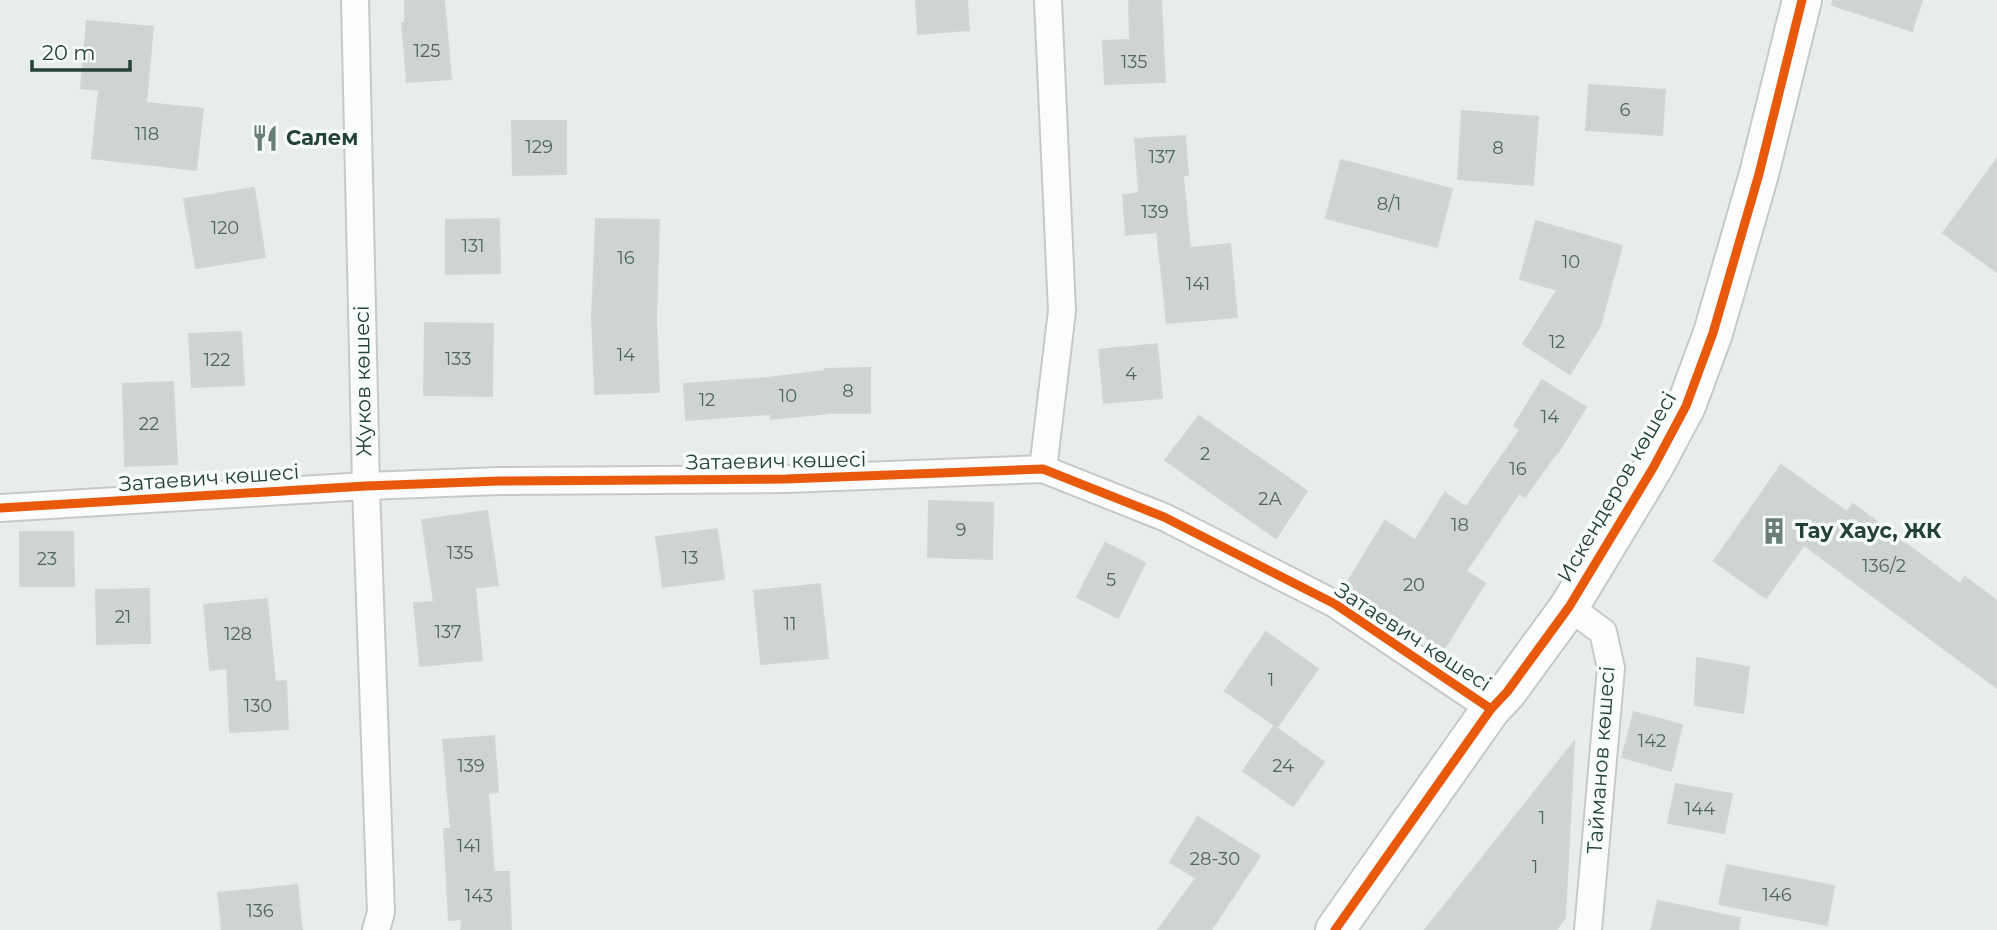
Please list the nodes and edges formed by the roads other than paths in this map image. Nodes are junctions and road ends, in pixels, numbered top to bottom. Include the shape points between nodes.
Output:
1 (355, 0) edge
2 (1048, 0) edge
3 (1802, 0) edge
4 (1043, 470) junction
5 (366, 486) junction
6 (0, 508) edge
7 (1569, 607) junction
8 (1491, 709) junction
9 (376, 930) edge
10 (1335, 930) edge
11 (1588, 930) edge

1 - 5 street, Жуков көшесі
2 - 4 street via 1062,311
3 - 7 street, Искендеров көшесі via 1759,174 1713,332 1686,406
4 - 5 street, Затаевич көшесі
4 - 8 street, Затаевич көшесі via 1164,517 1335,604
5 - 6 street, Затаевич көшесі
5 - 9 street, Жуков көшесі via 381,912
7 - 8 street, Искендеров көшесі
7 - 11 street, Тайманов көшесі via 1603,632 1611,668
8 - 10 street, Искендеров көшесі

